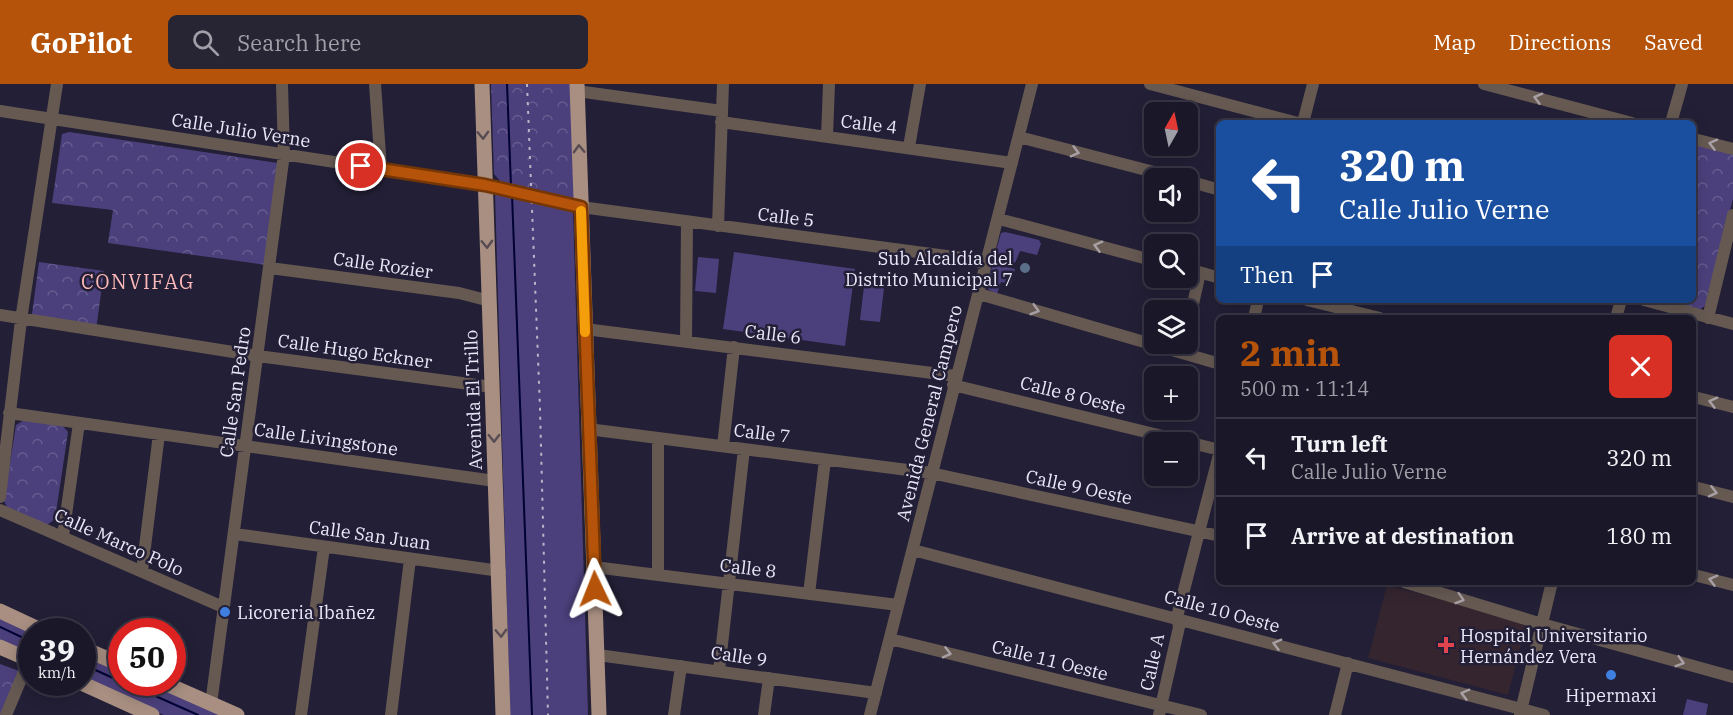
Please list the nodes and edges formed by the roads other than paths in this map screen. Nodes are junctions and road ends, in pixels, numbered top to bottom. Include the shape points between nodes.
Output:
1 (57, 84) edge
2 (282, 84) edge
3 (375, 84) edge
4 (482, 84) edge
5 (723, 84) edge
6 (829, 84) edge
7 (920, 84) edge
8 (1032, 84) edge
9 (1150, 84) edge
10 (1313, 84) edge
11 (1484, 84) edge
12 (1682, 84) edge
13 (577, 88) edge
14 (0, 111) edge
15 (722, 116) junction
16 (1590, 118) edge
17 (51, 119) junction
18 (1287, 120) edge
19 (1304, 120) edge
20 (1607, 120) edge
21 (1672, 120) edge
22 (827, 137) junction
23 (1019, 137) junction
24 (1696, 140) edge
25 (909, 147) junction
26 (1733, 149) edge
27 (284, 154) junction
28 (1012, 164) junction
29 (381, 169) junction
30 (1144, 169) edge
31 (1198, 184) edge
32 (487, 186) junction
33 (1216, 189) edge
34 (581, 207) junction
35 (1733, 215) edge
36 (999, 219) junction
37 (687, 222) junction
38 (718, 226) junction
39 (1731, 232) edge
40 (1144, 258) edge
41 (986, 264) junction
42 (270, 268) junction
43 (1198, 272) edge
44 (1216, 277) edge
45 (979, 294) junction
46 (490, 301) junction
47 (1319, 303) edge
48 (1655, 303) edge
49 (0, 315) edge
50 (1368, 315) edge
51 (1708, 318) junction
52 (21, 320) junction
53 (1733, 324) edge
54 (585, 328) junction
55 (1144, 338) edge
56 (686, 341) junction
57 (734, 347) junction
58 (1197, 354) edge
59 (258, 356) junction
60 (1216, 362) edge
61 (955, 380) junction
62 (492, 387) junction
63 (1696, 398) edge
64 (1733, 407) edge
65 (9, 413) junction
66 (79, 423) junction
67 (588, 429) junction
68 (159, 434) junction
69 (658, 438) junction
70 (245, 446) junction
71 (723, 446) junction
72 (744, 449) junction
73 (1216, 449) edge
74 (825, 460) junction
75 (1216, 466) edge
76 (931, 473) junction
77 (495, 481) junction
78 (1696, 488) edge
79 (0, 497) edge
80 (1733, 497) edge
81 (0, 510) edge
82 (1199, 532) junction
83 (235, 534) junction
84 (1216, 535) edge
85 (63, 536) junction
86 (324, 547) junction
87 (913, 550) junction
88 (410, 559) junction
89 (594, 567) junction
90 (142, 571) junction
91 (500, 571) junction
92 (658, 575) junction
93 (1696, 576) edge
94 (728, 584) junction
95 (1414, 585) edge
96 (1551, 585) edge
97 (1733, 585) edge
98 (809, 594) junction
99 (898, 605) junction
100 (223, 607) junction
101 (0, 611) edge
102 (1178, 617) junction
103 (18, 619) edge
104 (1542, 624) junction
105 (890, 639) junction
106 (0, 647) edge
107 (18, 655) edge
108 (598, 655) junction
109 (1348, 663) junction
110 (681, 666) junction
111 (718, 671) junction
112 (1733, 677) edge
113 (769, 678) junction
114 (18, 688) edge
115 (96, 690) edge
116 (186, 693) edge
117 (876, 693) junction
118 (211, 704) junction
119 (1160, 710) edge
120 (1521, 712) edge
121 (6, 715) edge
122 (152, 715) edge
123 (237, 715) edge
124 (301, 715) edge
125 (391, 715) edge
126 (503, 715) edge
127 (599, 715) edge
128 (674, 715) edge
129 (764, 715) edge
130 (870, 715) edge
131 (1201, 715) edge
132 (1335, 715) edge
133 (1544, 715) edge

1 - 17 street
2 - 27 street, Calle San Pedro
3 - 29 street
4 -> 32 main road, Avenida El Trillo
5 - 15 street
6 - 22 street
7 - 25 street
8 - 23 street, Avenida General Campero
9 - 18 street
10 - 19 street
16 -> 11 street
12 - 21 street
13 - 15 street, Calle 4
34 -> 13 main road
14 - 17 street, Calle Julio Verne
15 - 22 street, Calle 4
15 - 38 street
16 - 20 street
17 - 27 street, Calle Julio Verne
17 - 52 street
22 - 25 street, Calle 4
23 - 28 street, Avenida General Campero
23 -> 30 street
26 -> 24 street
25 - 28 street, Calle 4
27 - 29 street, Calle Julio Verne
27 - 42 street, Calle San Pedro
28 - 36 street, Avenida General Campero
29 - 32 street, Calle Julio Verne
31 - 33 street
32 - 34 street, Calle Julio Verne
32 -> 46 main road, Avenida El Trillo
34 - 37 street, Calle 5
34 - 54 main road
35 - 39 street
40 -> 36 street
36 - 41 street, Avenida General Campero
37 - 38 street, Calle 5
37 - 56 street
38 - 41 street, Calle 5
39 - 51 street
41 - 45 street, Avenida General Campero
42 - 46 street, Calle Rozier via 459,293
42 - 59 street, Calle San Pedro
43 - 44 street
45 -> 55 street
45 - 61 street, Avenida General Campero
46 - 62 main road, Avenida El Trillo
47 - 50 street
48 - 51 street
49 - 52 street, Calle Hugo Eckner
51 - 53 street
52 - 59 street, Calle Hugo Eckner
52 - 65 street
54 - 56 street, Calle 6
54 - 67 main road
56 - 57 street, Calle 6
57 - 61 street, Calle 6
57 - 71 street
58 - 60 street
59 - 62 street, Calle Hugo Eckner
59 - 70 street, Calle San Pedro
61 - 73 street, Calle 8 Oeste
61 - 76 street, Avenida General Campero
62 -> 77 main road, Avenida El Trillo
64 -> 63 street
65 - 66 street, Calle Livingstone
65 - 79 street
66 - 68 street, Calle Livingstone
66 - 85 street
67 - 69 street, Calle 7
67 - 89 main road
68 - 70 street, Calle Livingstone
68 - 90 street
69 - 71 street, Calle 7
69 - 92 street
70 - 77 street, Calle Livingstone
70 - 83 street, Calle San Pedro
71 - 72 street, Calle 7
72 - 74 street, Calle 7
72 - 94 street
74 - 76 street, Calle 7
74 - 98 street
75 - 82 street, Calle A
76 - 82 street, Calle 9 Oeste
76 - 87 street, Avenida General Campero
77 - 91 main road, Avenida El Trillo
78 -> 80 street
81 - 85 street, Calle Marco Polo
82 - 84 street, Calle 9 Oeste
82 - 102 street, Calle A
83 - 86 street, Calle San Juan
83 - 100 street, Calle San Pedro
85 - 90 street, Calle Marco Polo
86 - 88 street, Calle San Juan
86 - 124 street
87 - 99 street, Avenida General Campero
87 - 102 street, Calle 10 Oeste
88 - 91 street, Calle San Juan
88 - 125 street
89 - 92 street, Calle 8
89 - 108 main road
90 - 100 street, Calle Marco Polo
91 -> 126 main road, Avenida El Trillo
92 - 94 street, Calle 8
97 -> 93 street
94 - 98 street, Calle 8
94 - 111 street
95 -> 104 street
96 - 104 street
98 - 99 street, Calle 8
99 - 105 street, Avenida General Campero
100 - 118 street, Calle San Pedro
101 - 103 main road
109 -> 102 street, Calle 10 Oeste
102 - 119 street, Calle A
104 -> 112 street
104 - 120 street
105 - 117 street, Avenida General Campero
105 -> 119 street, Calle 11 Oeste
106 - 107 main road
108 - 110 street, Calle 9
108 - 127 main road
120 -> 109 street, Calle 10 Oeste
109 - 132 street
110 - 111 street, Calle 9
110 - 128 street
111 - 113 street, Calle 9
113 - 117 street, Calle 9
113 - 129 street
114 - 121 street
115 - 122 main road
116 - 118 main road
117 - 130 street, Avenida General Campero
118 - 123 main road
119 - 131 street, Calle 11 Oeste
120 - 133 street, Calle 10 Oeste

